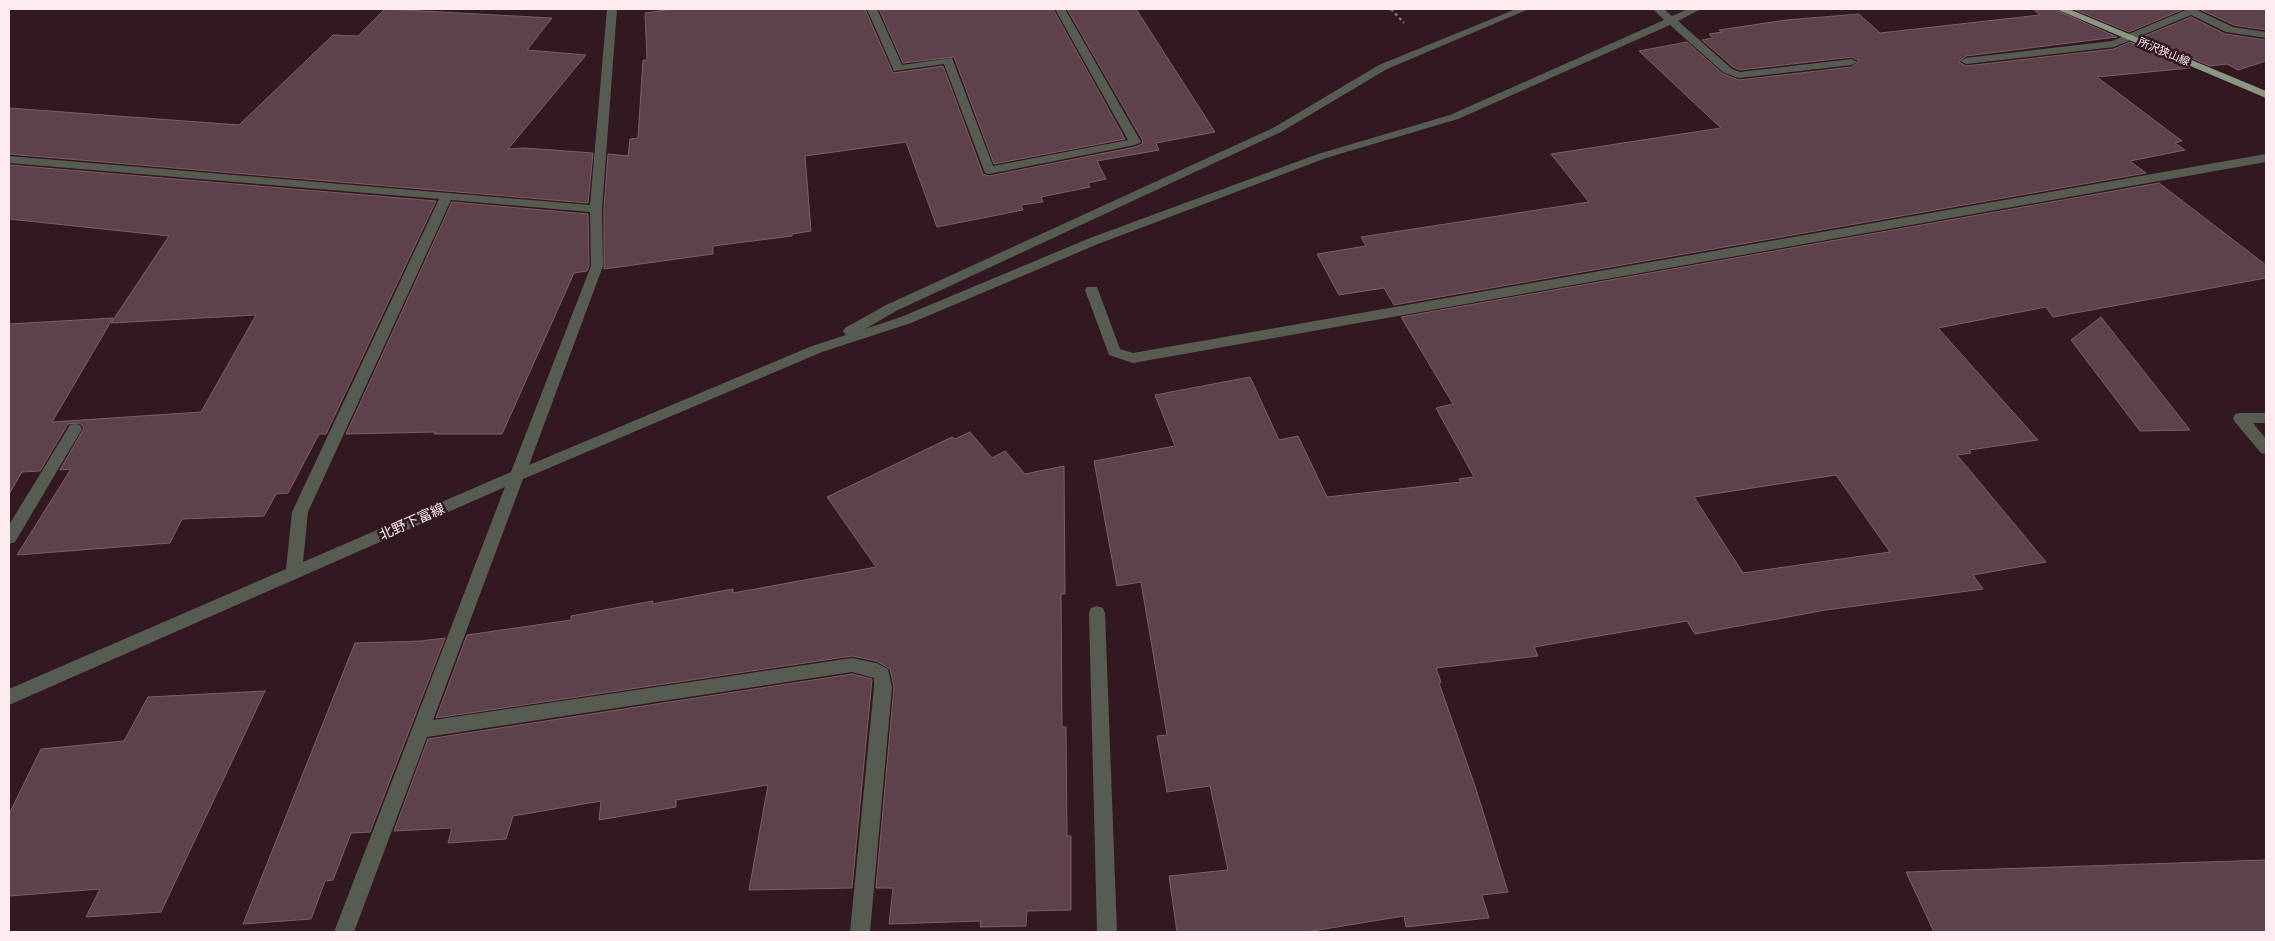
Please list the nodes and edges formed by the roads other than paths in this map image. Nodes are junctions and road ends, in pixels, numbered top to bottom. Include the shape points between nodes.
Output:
1 (612, 9) edge
2 (872, 9) edge
3 (1060, 9) edge
4 (1524, 9) edge
5 (1658, 9) edge
6 (1696, 9) edge
7 (2061, 9) edge
8 (1671, 20) junction
9 (2266, 35) edge
10 (2131, 38) junction
11 (1966, 61) dead end
12 (1852, 62) dead end
13 (2266, 95) edge
14 (2266, 158) edge
15 (9, 159) edge
16 (447, 196) junction
17 (596, 209) junction
18 (1092, 290) dead end
19 (817, 349) junction
20 (2266, 418) edge
21 (76, 429) dead end
22 (2266, 449) edge
23 (519, 476) junction
24 (9, 538) edge
25 (294, 574) junction
26 (1097, 613) dead end
27 (9, 697) edge
28 (422, 730) junction
29 (344, 932) edge
30 (860, 932) edge
31 (1107, 932) edge

1 - 17 street
2 - 3 street via 898,69 948,60 989,170 1135,142
4 - 19 street via 1383,67 1277,130 891,308
5 - 8 street
6 - 8 street
7 - 10 main road, 所沢狭山線
8 - 12 street via 1728,71 1739,75
8 - 19 street via 1454,117 1322,156 1094,241 906,320
9 - 10 street via 2230,30 2190,11
10 - 11 street via 2114,44
10 - 13 main road, 所沢狭山線
14 - 18 street via 1133,358 1114,352
15 - 16 street
16 - 17 street
16 - 25 street via 300,512
17 - 23 street via 597,266
19 - 23 street, 北野下富線
20 - 22 street via 2240,418
21 - 24 street
23 - 25 street, 北野下富線
23 - 28 street
25 - 27 street, 北野下富線
26 - 31 street
28 - 29 street
28 - 30 street via 852,665 870,668 882,674 883,687

